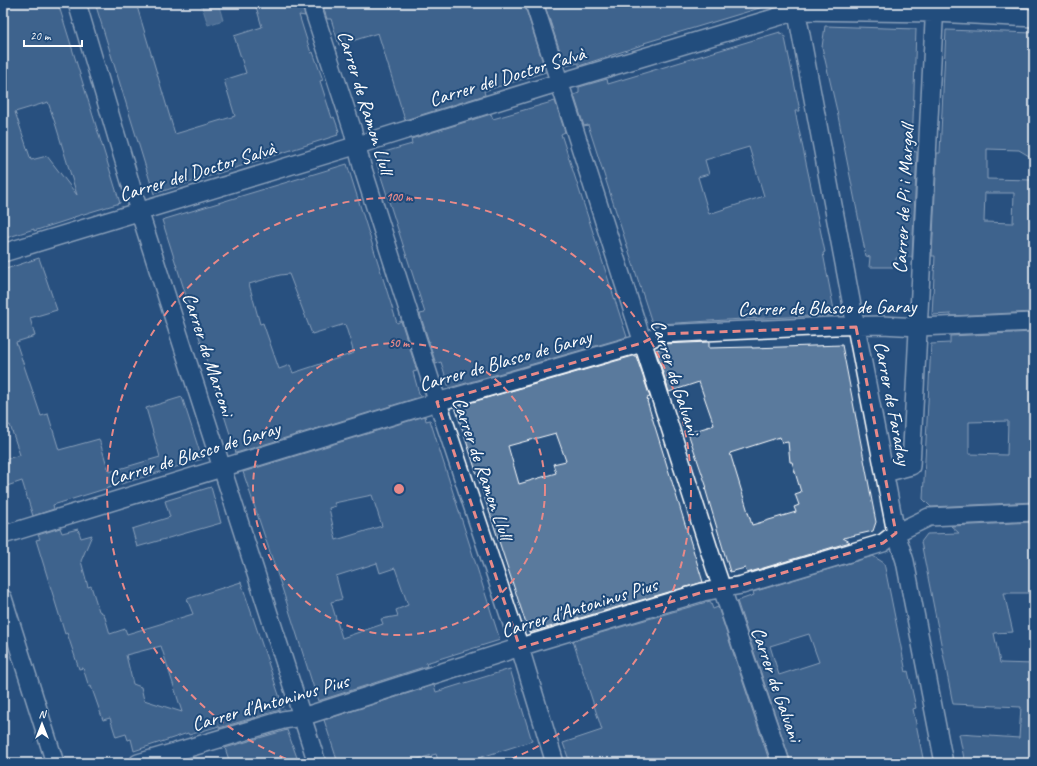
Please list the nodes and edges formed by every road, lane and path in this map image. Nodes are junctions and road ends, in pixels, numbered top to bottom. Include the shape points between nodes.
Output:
1 (76, 3) edge
2 (311, 3) edge
3 (534, 3) edge
4 (796, 7) edge
5 (935, 8) edge
6 (1034, 18) edge
7 (560, 82) junction
8 (358, 146) junction
9 (140, 211) junction
10 (3, 253) edge
11 (1034, 322) edge
12 (856, 326) junction
13 (919, 327) junction
14 (642, 343) junction
15 (438, 402) junction
16 (222, 467) junction
17 (885, 473) junction
18 (1034, 512) edge
19 (896, 533) junction
20 (3, 535) edge
21 (722, 589) junction
22 (3, 598) edge
23 (520, 648) junction
24 (302, 717) junction
25 (55, 763) edge
26 (138, 763) edge
27 (317, 763) edge
28 (555, 763) edge
29 (781, 763) edge
30 (944, 763) edge

1 - 9 street, Carrer de Marconi
2 - 8 street, Carrer de Ramon Llull
3 - 7 street, Carrer de Galvani
4 - 5 street, Carrer del Doctor Salvà
4 - 7 street, Carrer del Doctor Salvà
4 - 12 street, Carrer de Faraday
5 - 6 street, Carrer del Doctor Salvà
5 - 13 street, Carrer de Pi i Margall
7 - 8 street, Carrer del Doctor Salvà
7 - 14 street, Carrer de Galvani
8 - 9 street, Carrer del Doctor Salvà
8 - 15 street, Carrer de Ramon Llull via 362,166
9 - 10 street, Carrer del Doctor Salvà
9 - 16 street, Carrer de Marconi
11 - 13 street, Carrer de Blasco de Garay
12 - 13 street, Carrer de Blasco de Garay
12 - 14 street, Carrer de Blasco de Garay via 660,334
12 - 17 street, Carrer de Faraday
13 - 17 street, Carrer de Pi i Margall via 911,466
14 - 15 street, Carrer de Blasco de Garay
14 - 21 street, Carrer de Galvani
15 - 16 street, Carrer de Blasco de Garay
15 - 23 street, Carrer de Ramon Llull
16 - 20 street, Carrer de Blasco de Garay
16 - 24 street, Carrer de Marconi
17 - 19 street, Carrer de Faraday
18 - 19 street, Carrer d'Antoninus Pius via 929,517
19 - 21 street, Carrer d'Antoninus Pius via 883,542
19 - 30 street, Carrer de Faraday via 904,561
21 - 23 street, Carrer d'Antoninus Pius via 703,592
21 - 29 street, Carrer de Galvani
22 - 25 street
23 - 24 street, Carrer d'Antoninus Pius
23 - 28 street, Carrer de Ramon Llull
24 - 26 street, Carrer d'Antoninus Pius via 283,720
24 - 27 street, Carrer de Marconi

